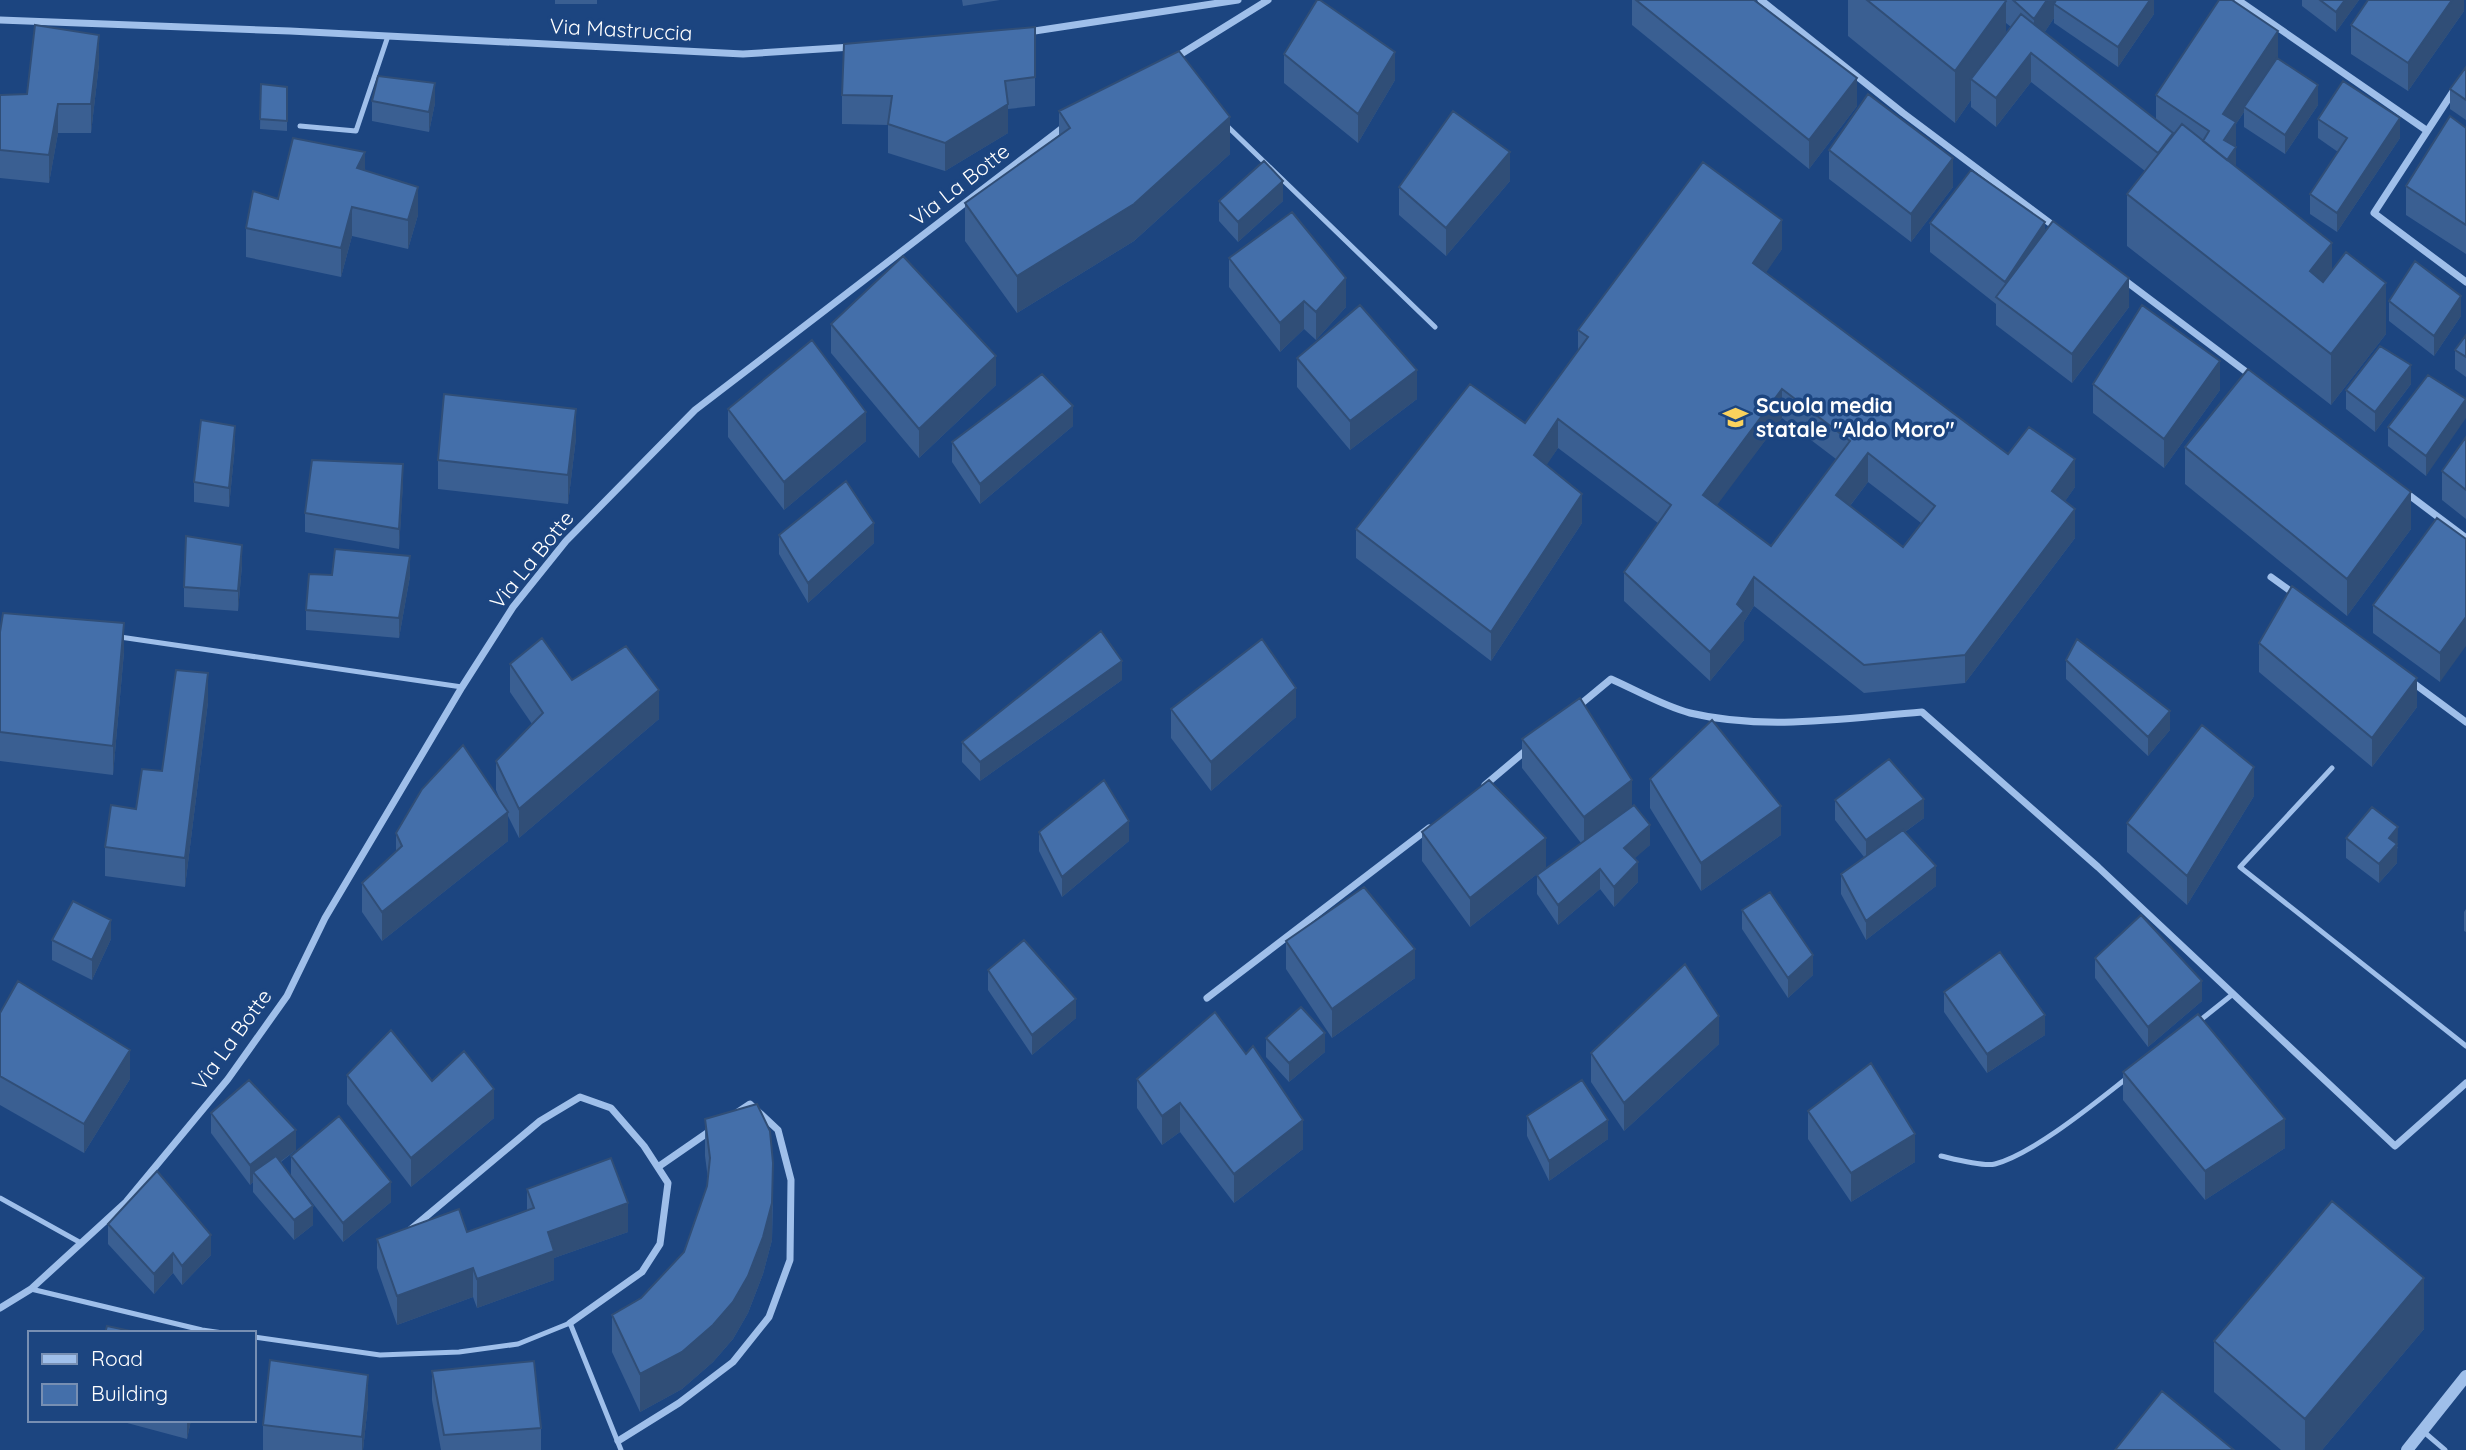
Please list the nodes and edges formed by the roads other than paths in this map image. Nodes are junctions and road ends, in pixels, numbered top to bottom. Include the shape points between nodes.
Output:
1 (1238, 0) edge
2 (1268, 0) edge
3 (1760, 0) edge
4 (2238, 0) edge
5 (0, 20) edge
6 (1021, 33) edge
7 (388, 36) junction
8 (854, 46) edge
9 (1172, 60) junction
10 (1160, 67) edge
11 (1178, 69) edge
12 (2459, 82) edge
13 (1216, 115) edge
14 (1072, 122) edge
15 (300, 127) dead end
16 (2426, 130) junction
17 (2069, 238) edge
18 (2113, 271) edge
19 (2466, 282) edge
20 (1435, 327) dead end
21 (2256, 380) edge
22 (2400, 488) edge
23 (2466, 538) edge
24 (2272, 577) dead end
25 (2304, 601) edge
26 (116, 636) edge
27 (2401, 674) edge
28 (462, 687) junction
29 (1569, 715) edge
30 (2466, 722) edge
31 (1537, 741) edge
32 (2332, 768) dead end
33 (1474, 794) edge
34 (1432, 826) edge
35 (2233, 994) junction
36 (1207, 998) dead end
37 (2190, 1028) edge
38 (2466, 1046) edge
39 (2135, 1072) edge
40 (2466, 1083) edge
41 (730, 1118) edge
42 (719, 1125) edge
43 (1941, 1156) dead end
44 (658, 1167) junction
45 (0, 1198) edge
46 (401, 1237) edge
47 (81, 1243) junction
48 (31, 1289) junction
49 (0, 1308) edge
50 (570, 1323) junction
51 (209, 1331) edge
52 (256, 1337) edge
53 (2466, 1376) edge
54 (2423, 1432) junction
55 (618, 1440) junction
56 (621, 1450) edge
57 (2407, 1450) edge
58 (2445, 1450) edge

1 - 6 street
2 - 9 street
3 - 17 street
4 - 16 street
5 - 7 street, Via Mastruccia
7 - 8 street, Via Mastruccia via 743,54
7 - 15 lane via 356,131
9 - 10 street
9 - 11 lane
12 - 16 street
13 - 20 lane
14 - 28 street, Via La Botte via 695,410 566,541 513,607
16 - 19 street via 2374,213
18 - 21 street
22 - 23 street
24 - 25 street
26 - 28 lane
27 - 30 street
28 - 47 street, Via La Botte via 325,918 287,996 203,1110 126,1202
29 - 35 street via 1611,679 1688,712 1734,720 1774,723 1922,712
31 - 33 street
32 - 38 lane via 2240,867
34 - 36 street
35 - 37 lane
35 - 40 street via 2395,1146
39 - 43 lane via 2020,1154 1992,1165
41 - 55 street via 750,1104 778,1130 792,1180 790,1260 769,1317 733,1362 679,1403
42 - 44 street
44 - 46 street via 611,1108 580,1097 540,1121
44 - 50 street via 668,1182 660,1244 642,1272
45 - 47 lane
47 - 48 street, Via La Botte
48 - 49 street, Via La Botte
48 - 51 lane
50 - 52 lane via 518,1344 459,1352 380,1355
50 - 55 lane
53 - 54 street
54 - 57 street
54 - 58 lane
55 - 56 lane

